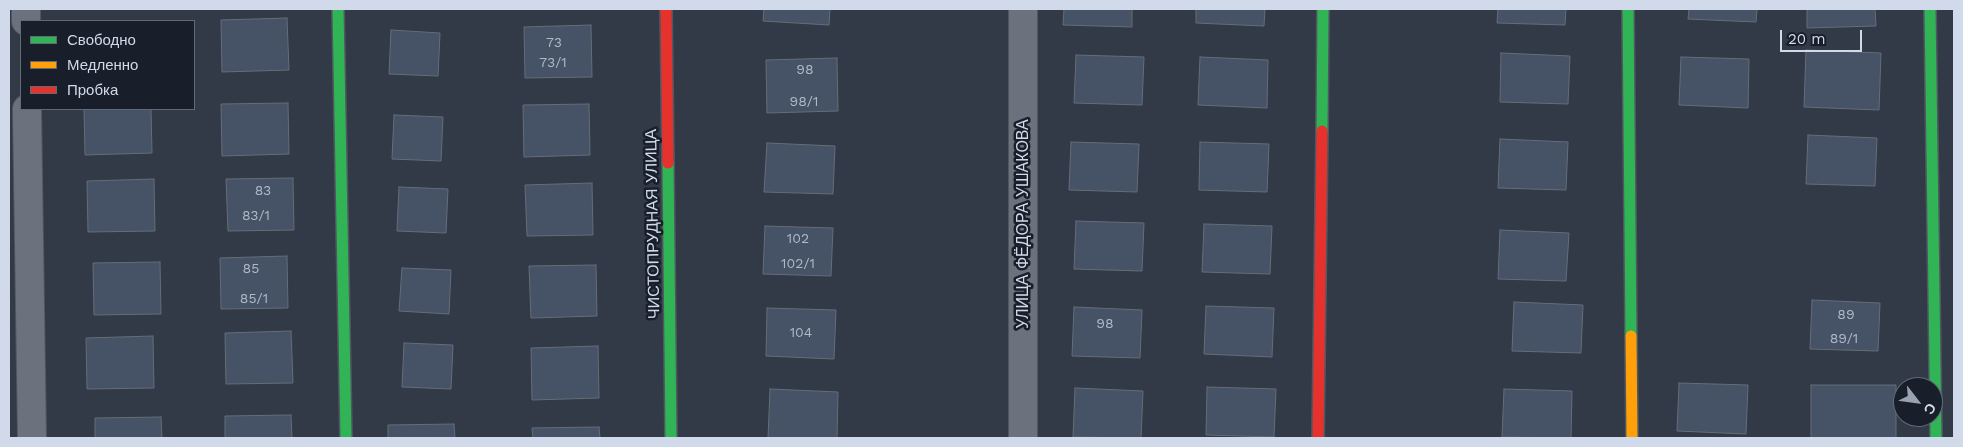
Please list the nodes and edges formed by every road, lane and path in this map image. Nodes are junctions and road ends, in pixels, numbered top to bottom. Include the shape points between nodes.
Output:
1 (338, 9) edge
2 (666, 9) edge
3 (1023, 9) edge
4 (1323, 9) edge
5 (1628, 9) edge
6 (1930, 9) edge
7 (27, 110) edge
8 (32, 438) edge
9 (346, 438) edge
10 (671, 438) edge
11 (1023, 438) edge
12 (1318, 438) edge
13 (1632, 438) edge
14 (1936, 438) edge

1 - 9 street
2 - 10 street, ЧИСТОПРУДНАЯ УЛИЦА
3 - 11 street, УЛИЦА ФЁДОРА УШАКОВА
4 - 12 street
5 - 13 street
6 - 14 street
7 - 8 street

